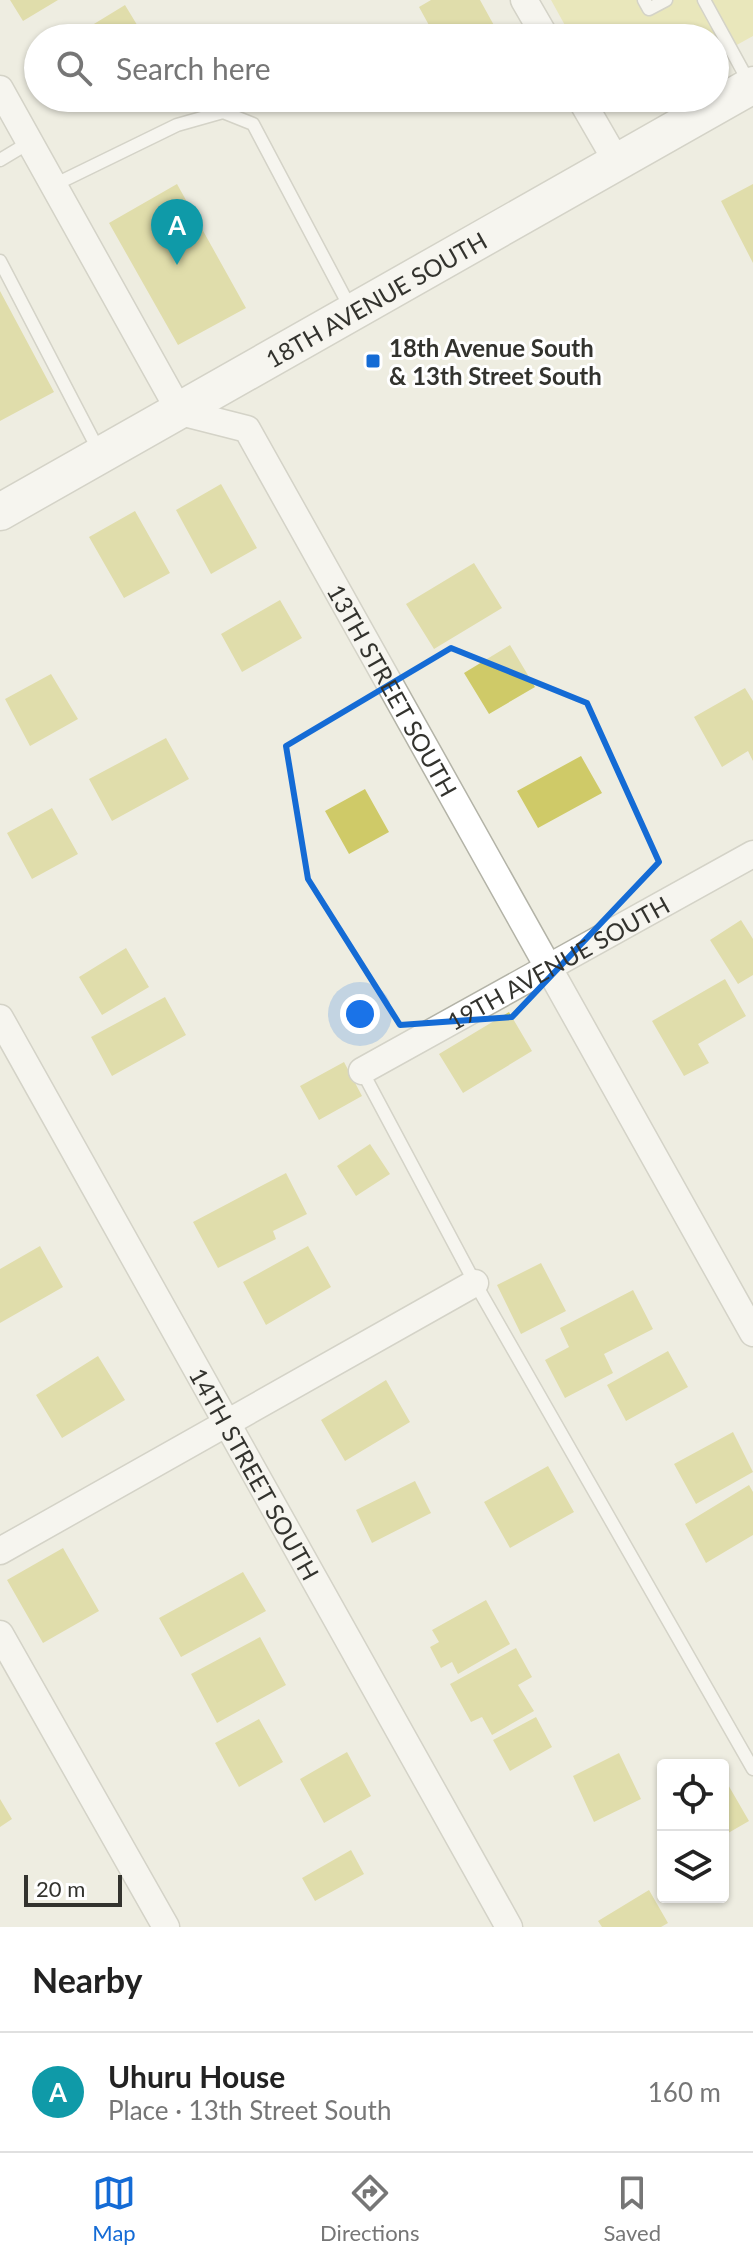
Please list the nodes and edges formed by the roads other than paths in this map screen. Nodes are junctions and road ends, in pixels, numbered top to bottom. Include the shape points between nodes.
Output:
1 (524, 0) edge
2 (644, 0) edge
3 (666, 0) edge
4 (704, 0) edge
5 (538, 24) edge
6 (717, 24) edge
7 (729, 45) edge
8 (752, 86) edge
9 (0, 89) edge
10 (729, 99) edge
11 (588, 112) edge
12 (706, 112) edge
13 (30, 142) junction
14 (0, 160) edge
15 (617, 162) junction
16 (54, 185) junction
17 (0, 261) edge
18 (353, 313) junction
19 (180, 412) junction
20 (101, 455) junction
21 (0, 512) edge
22 (753, 854) edge
23 (550, 966) junction
24 (0, 1018) edge
25 (362, 1071) joint
26 (475, 1283) junction
27 (753, 1333) edge
28 (229, 1423) junction
29 (0, 1551) edge
30 (2, 1644) edge
31 (753, 1769) edge
32 (166, 1927) edge
33 (509, 1927) edge

1 - 5 street
2 - 3 lane via 649,9
4 - 6 lane
7 - 8 lane
8 - 10 street, 18TH AVENUE SOUTH
9 - 13 street
11 - 15 street
12 - 15 street, 18TH AVENUE SOUTH
13 - 14 lane
13 - 16 street
15 - 18 street, 18TH AVENUE SOUTH
16 - 18 lane via 177,125 223,112 253,124
16 - 19 street
17 - 20 lane
18 - 19 street, 18TH AVENUE SOUTH
19 - 20 street, 18TH AVENUE SOUTH
19 - 23 street, 13TH STREET SOUTH via 247,429
20 - 21 street, 18TH AVENUE SOUTH
22 - 23 street, 19TH AVENUE SOUTH
23 - 25 street, 19TH AVENUE SOUTH
23 - 27 street, 13TH STREET SOUTH
24 - 28 street, 14TH STREET SOUTH
25 - 26 lane
26 - 28 street
26 - 31 lane
28 - 29 street
28 - 33 street, 14TH STREET SOUTH
30 - 32 street

